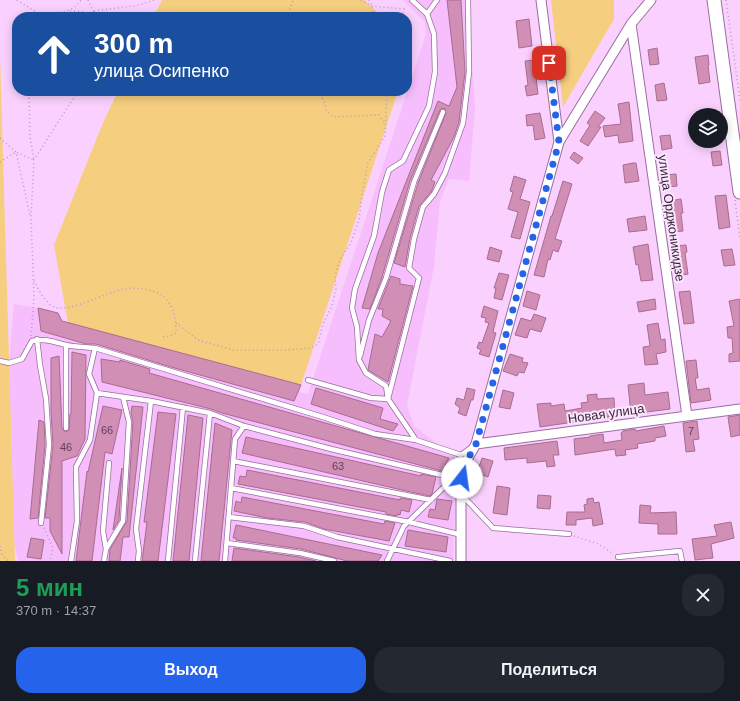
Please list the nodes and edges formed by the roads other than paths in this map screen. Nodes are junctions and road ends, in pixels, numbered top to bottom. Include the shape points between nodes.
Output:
1 (412, 0) edge
2 (437, 0) edge
3 (468, 0) edge
4 (541, 0) edge
5 (651, 0) edge
6 (714, 0) edge
7 (427, 14) junction
8 (631, 24) junction
9 (443, 112) dead end
10 (559, 142) junction
11 (740, 192) edge
12 (37, 339) junction
13 (66, 345) junction
14 (95, 348) junction
15 (360, 360) junction
16 (0, 361) edge
17 (308, 380) dead end
18 (97, 393) junction
19 (123, 397) junction
20 (388, 399) junction
21 (151, 401) junction
22 (182, 407) junction
23 (740, 409) edge
24 (210, 413) junction
25 (687, 416) junction
26 (244, 426) junction
27 (66, 428) dead end
28 (416, 440) junction
29 (476, 444) junction
30 (233, 461) junction
31 (109, 463) dead end
32 (462, 474) junction
33 (231, 488) junction
34 (462, 495) junction
35 (431, 500) junction
36 (229, 517) junction
37 (41, 522) road end
38 (409, 522) junction
39 (569, 534) road end
40 (462, 535) junction
41 (226, 543) junction
42 (106, 549) junction
43 (393, 549) junction
44 (618, 557) road end
45 (71, 561) edge
46 (104, 561) edge
47 (138, 561) edge
48 (168, 561) edge
49 (195, 561) edge
50 (225, 561) edge
51 (334, 561) edge
52 (387, 561) edge
53 (450, 561) edge
54 (462, 561) edge
55 (682, 561) edge

1 - 7 lane
2 - 7 lane
3 - 20 lane via 469,72 463,123 445,173 434,194 423,207 414,239 408,268 419,278
4 - 10 street
5 - 8 street
6 - 11 main road
7 - 15 lane via 434,34 435,72 429,106 403,161 389,170 374,236 355,289 352,308 357,327
8 - 10 street
8 - 25 street, улица Орджоникидзе
9 - 15 lane via 414,182 386,278 369,320
10 - 29 street
12 - 13 lane via 52,340
12 - 16 lane via 32,341 22,359 9,363
12 - 37 lane via 46,399 49,445
13 - 14 lane
13 - 27 lane
14 - 18 lane via 88,374
14 - 28 lane via 375,434
15 - 20 lane via 366,373 386,386
17 - 20 lane via 371,398
18 - 19 lane
18 - 45 lane via 90,440 76,467 77,521
19 - 21 lane
19 - 42 lane via 129,422 123,521
20 - 28 lane
21 - 22 lane
21 - 47 lane via 136,529
22 - 24 lane
22 - 48 lane
23 - 25 street, Новая улица
24 - 26 lane
24 - 49 lane
25 - 29 street, Новая улица
26 - 30 lane via 235,439
26 - 32 lane via 442,475
28 - 29 lane via 461,455
29 - 32 street
30 - 33 lane
30 - 35 lane
31 - 42 lane via 103,531
32 - 34 street
32 - 35 lane
33 - 36 lane
33 - 38 lane
34 - 39 lane via 493,528
34 - 40 street
35 - 38 lane
36 - 41 lane
36 - 43 lane via 304,526 337,537
38 - 40 lane
38 - 43 lane via 404,526
40 - 54 street
41 - 50 lane
41 - 51 lane via 300,553
42 - 46 lane
43 - 52 lane
43 - 53 lane
44 - 55 lane via 680,551

